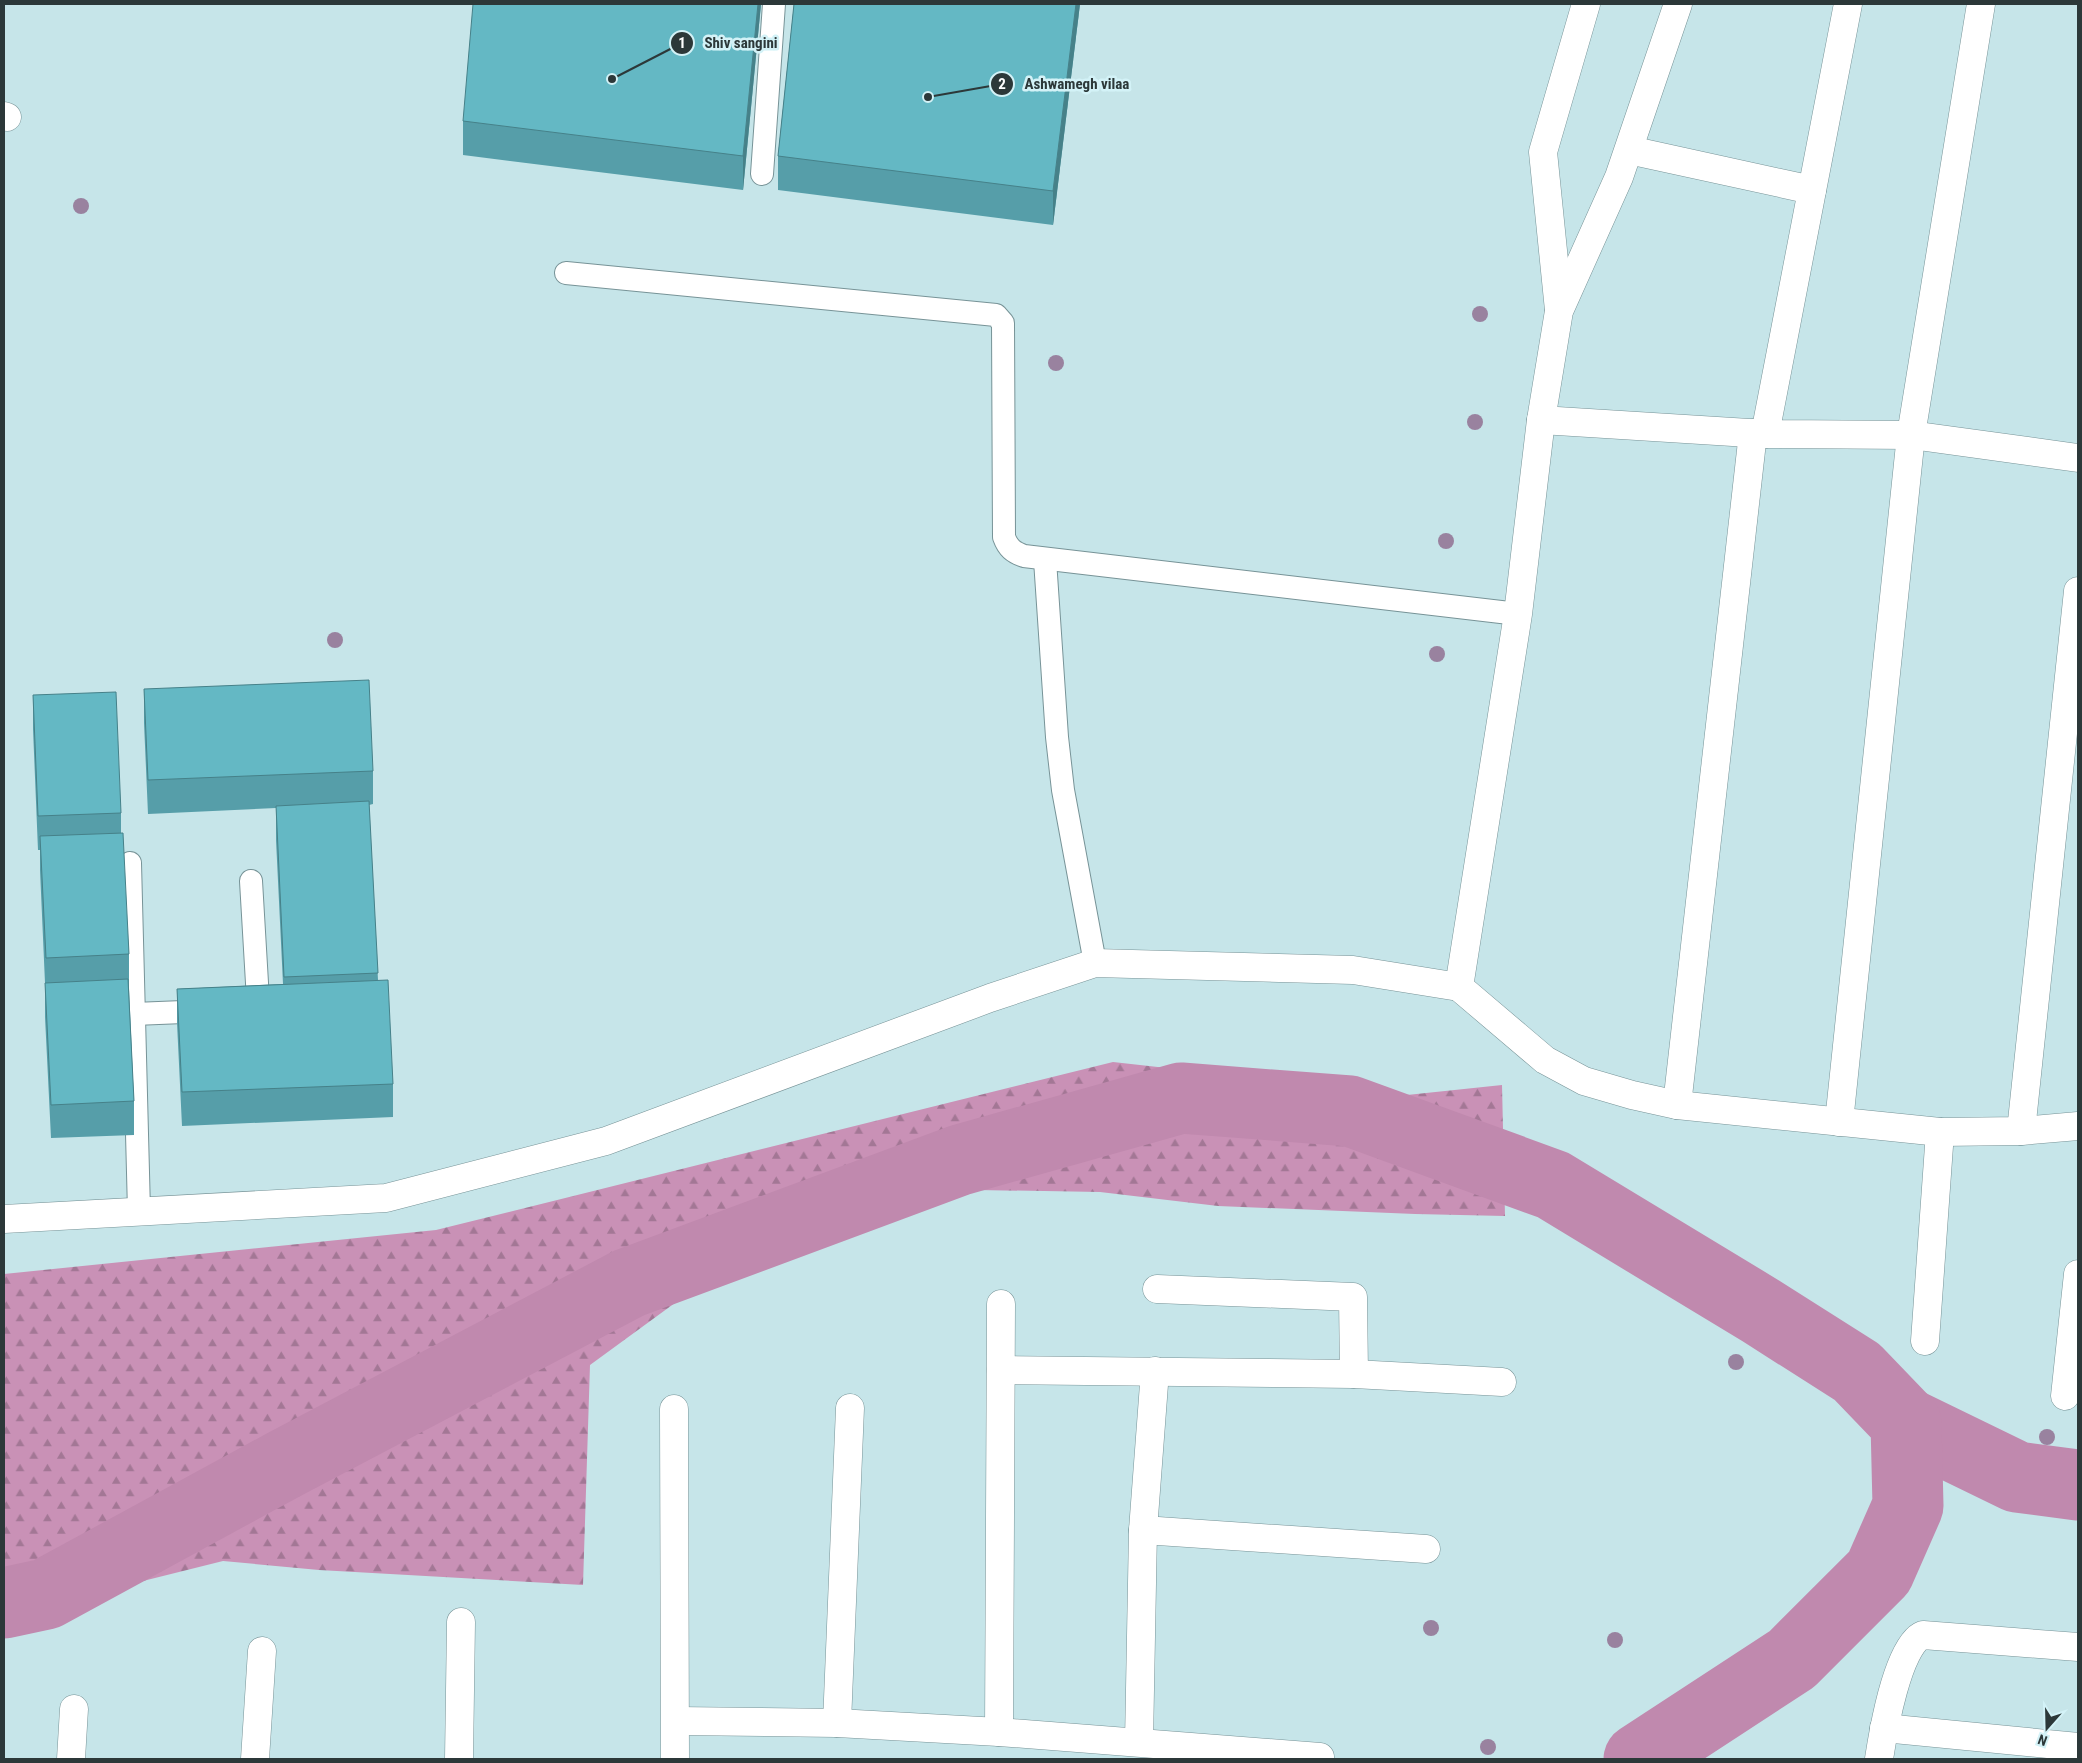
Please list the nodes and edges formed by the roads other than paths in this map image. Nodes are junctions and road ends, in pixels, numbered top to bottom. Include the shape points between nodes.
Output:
1 (774, 4) edge
2 (1586, 4) edge
3 (1678, 4) edge
4 (1848, 4) edge
5 (1980, 4) edge
6 (1629, 150) junction
7 (762, 174) dead end
8 (1812, 190) junction
9 (566, 272) dead end
10 (1559, 311) junction
11 (1542, 420) junction
12 (1759, 433) junction
13 (1911, 435) junction
14 (2078, 458) edge
15 (1046, 560) junction
16 (2078, 591) edge
17 (1518, 614) junction
18 (130, 863) dead end
19 (251, 881) dead end
20 (1095, 963) junction
21 (1459, 987) junction
22 (134, 1014) junction
23 (1677, 1105) junction
24 (1839, 1122) junction
25 (2078, 1126) edge
26 (1940, 1132) junction
27 (2021, 1132) junction
28 (139, 1211) junction
29 (4, 1219) edge
30 (2078, 1274) edge
31 (1157, 1289) dead end
32 (1001, 1304) dead end
33 (1925, 1341) dead end
34 (1001, 1370) junction
35 (1155, 1371) junction
36 (1354, 1374) junction
37 (1502, 1382) dead end
38 (2065, 1396) dead end
39 (850, 1408) dead end
40 (674, 1409) dead end
41 (1143, 1530) junction
42 (1426, 1549) dead end
43 (461, 1622) dead end
44 (2078, 1646) edge
45 (262, 1651) dead end
46 (74, 1709) dead end
47 (676, 1721) junction
48 (837, 1723) junction
49 (1884, 1728) junction
50 (999, 1732) junction
51 (1139, 1742) junction
52 (2078, 1747) edge
53 (1320, 1757) dead end
54 (72, 1759) edge
55 (255, 1759) edge
56 (459, 1759) edge
57 (676, 1759) edge
58 (1879, 1759) edge

1 - 7 lane
2 - 10 street via 1543,152
3 - 6 street
4 - 8 street
5 - 13 street
6 - 8 street
6 - 10 street
8 - 12 street
9 - 15 lane via 996,315 1003,323 1004,537 1014,552
10 - 11 street
11 - 12 street
11 - 17 street
12 - 13 street
12 - 23 street
13 - 14 street
13 - 24 street
15 - 17 lane
15 - 20 lane via 1063,790
16 - 27 street
17 - 21 street
18 - 22 lane
19 - 22 lane via 258,1000 255,1007 252,1010
20 - 21 street via 1353,970
20 - 28 street via 990,998 596,1144 386,1198
21 - 23 street via 1545,1060 1568,1073 1584,1081
22 - 28 lane
23 - 24 street
24 - 26 street
25 - 27 street
26 - 27 street
26 - 33 street
28 - 29 street
30 - 38 street
31 - 36 street via 1353,1297
32 - 34 street
34 - 35 street
34 - 50 street
35 - 36 street
35 - 41 street
36 - 37 street
39 - 48 street
40 - 47 street
41 - 42 street
41 - 51 street
43 - 56 street
44 - 49 street via 1923,1635 1907,1652
45 - 55 street
46 - 54 street
47 - 48 street
47 - 57 street
48 - 50 street
49 - 52 street
49 - 58 street
50 - 51 street
51 - 53 street

